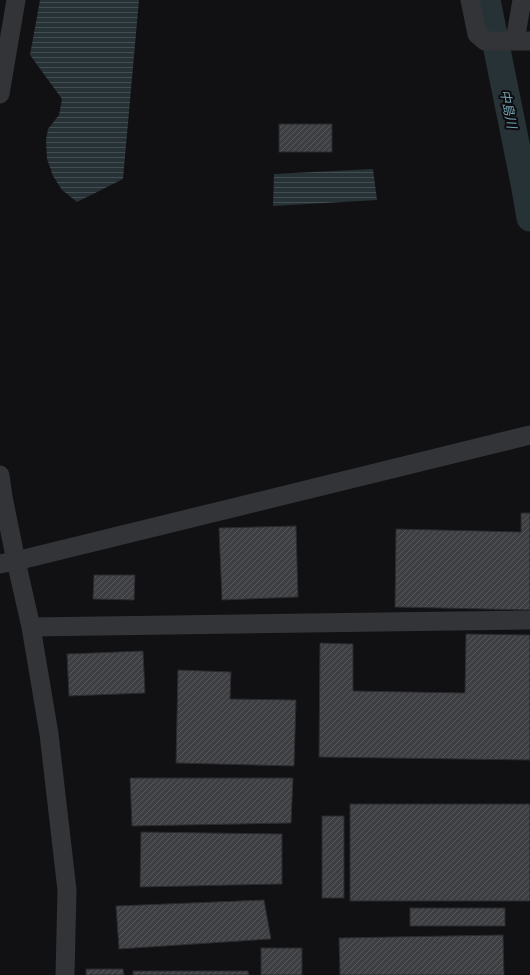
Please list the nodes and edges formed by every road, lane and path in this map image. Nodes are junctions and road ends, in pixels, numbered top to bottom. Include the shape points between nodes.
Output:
1 (16, 0) edge
2 (470, 0) edge
3 (522, 0) edge
4 (520, 41) edge
5 (3, 60) edge
6 (0, 94) edge
7 (530, 435) edge
8 (0, 475) edge
9 (8, 562) edge
10 (530, 620) edge
11 (31, 627) junction
12 (65, 975) edge

1 - 5 street
2 - 4 street via 477,34 486,41
3 - 4 street
5 - 6 street
7 - 9 street
8 - 9 street
9 - 11 street
10 - 11 street
11 - 12 street via 49,734 67,890

